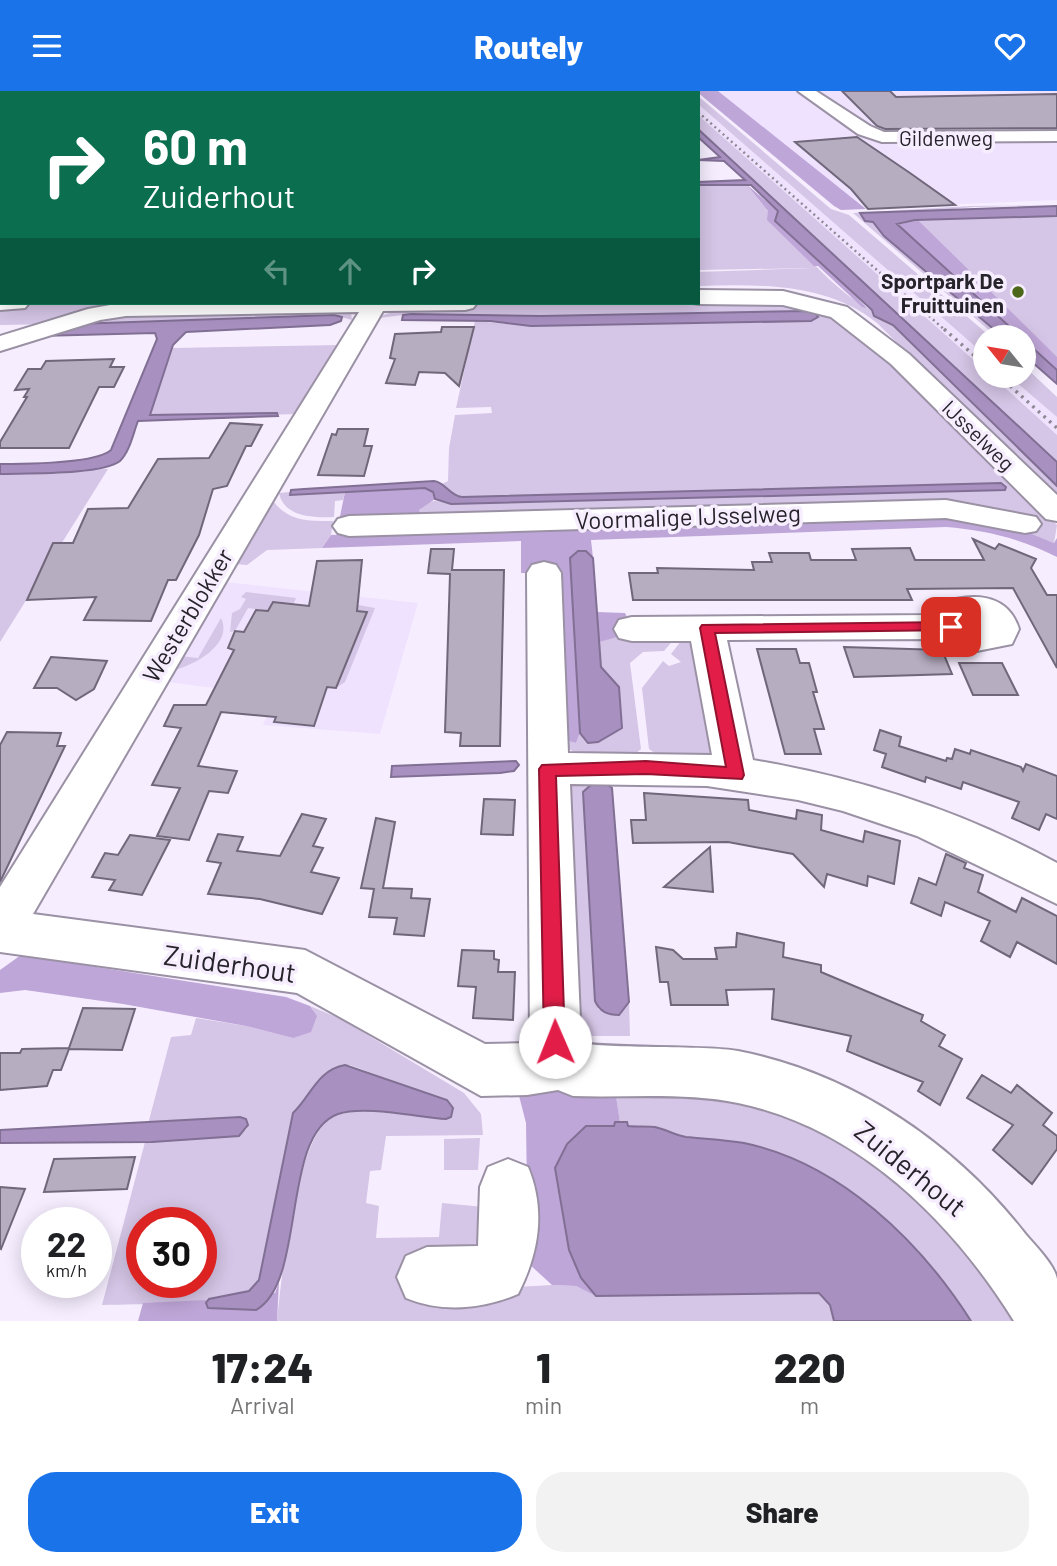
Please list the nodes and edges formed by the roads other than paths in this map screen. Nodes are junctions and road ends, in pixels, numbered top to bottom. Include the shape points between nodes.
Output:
1 (806, 91) edge
2 (1057, 136) edge
3 (700, 288) edge
4 (700, 297) edge
5 (325, 305) edge
6 (374, 305) edge
7 (10, 342) edge
8 (900, 359) junction
9 (1057, 512) edge
10 (1025, 524) dead end
11 (349, 526) dead end
12 (544, 573) dead end
13 (951, 627) dead end
14 (707, 628) junction
15 (632, 629) dead end
16 (548, 769) junction
17 (736, 775) junction
18 (1057, 885) edge
19 (0, 929) edge
20 (562, 1062) junction
21 (508, 1187) dead end
22 (427, 1277) dead end
23 (1050, 1321) edge

1 - 2 street, Gildenweg via 882,137
3 - 8 street, IJsselweg via 768,288 832,303 866,319
4 - 8 street, IJsselweg via 761,296 823,306 867,331
5 - 7 street via 126,309 69,321
6 - 19 street, Westerblokker
8 - 9 street, IJsselweg
10 - 11 street, Voormalige IJsselweg via 946,509
12 - 16 street
13 - 14 street
14 - 15 street
14 - 17 street
16 - 17 street via 646,768
16 - 20 street via 555,1042
17 - 18 street via 782,780 861,800 976,843
19 - 20 street, Zuiderhout via 304,972 481,1070 550,1067
20 - 23 street, Zuiderhout via 573,1070 738,1077 797,1094 843,1114 914,1162 966,1210 1019,1271
21 - 22 street via 509,1232 497,1273

